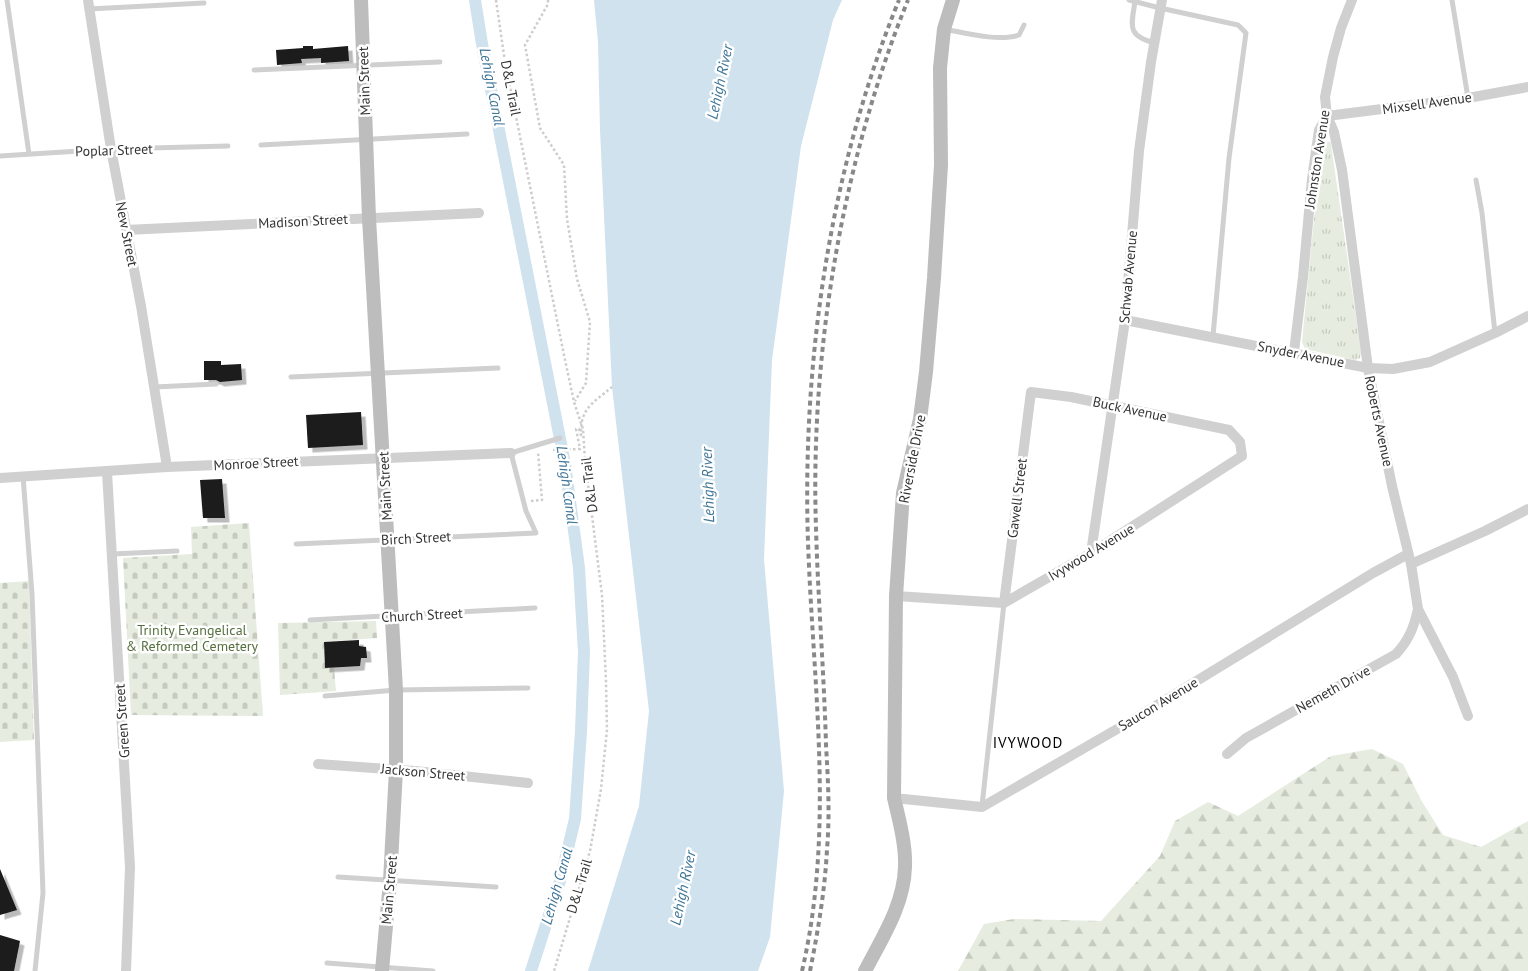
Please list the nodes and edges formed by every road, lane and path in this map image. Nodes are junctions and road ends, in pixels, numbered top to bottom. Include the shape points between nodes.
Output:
1 (7, 0) edge
2 (361, 0) edge
3 (496, 0) edge
4 (548, 0) edge
5 (953, 0) edge
6 (1352, 0) edge
7 (1452, 0) edge
8 (1132, 1) edge
9 (204, 3) dead end
10 (88, 4) edge
11 (1161, 4) edge
12 (1024, 25) dead end
13 (944, 29) junction
14 (1155, 43) junction
15 (440, 62) dead end
16 (363, 64) junction
17 (254, 70) dead end
18 (1528, 87) edge
19 (1468, 98) junction
20 (1326, 116) junction
21 (467, 134) dead end
22 (366, 139) junction
23 (261, 144) dead end
24 (228, 146) dead end
25 (112, 150) junction
26 (29, 154) junction
27 (0, 156) edge
28 (1476, 180) dead end
29 (479, 213) dead end
30 (369, 218) junction
31 (126, 230) junction
32 (1528, 316) edge
33 (1125, 320) junction
34 (1495, 333) junction
35 (1213, 336) junction
36 (1294, 352) junction
37 (498, 368) dead end
38 (1368, 368) junction
39 (378, 373) junction
40 (291, 377) dead end
41 (216, 384) dead end
42 (155, 387) junction
43 (612, 387) dead end
44 (1031, 392) joint
45 (574, 402) junction
46 (1111, 406) junction
47 (581, 420) junction
48 (1229, 430) joint
49 (560, 438) dead end
50 (540, 450) dead end
51 (550, 450) dead end
52 (511, 454) junction
53 (384, 458) junction
54 (167, 467) junction
55 (107, 472) junction
56 (23, 476) junction
57 (0, 478) edge
58 (524, 502) junction
59 (1528, 509) edge
60 (388, 539) junction
61 (296, 544) dead end
62 (177, 551) dead end
63 (1091, 553) junction
64 (112, 554) junction
65 (1409, 559) junction
66 (896, 596) junction
67 (1004, 603) junction
68 (535, 608) dead end
69 (1418, 609) junction
70 (392, 617) junction
71 (310, 620) dead end
72 (528, 688) dead end
73 (396, 690) junction
74 (325, 696) dead end
75 (1468, 716) dead end
76 (1227, 754) dead end
77 (318, 764) dead end
78 (396, 770) junction
79 (528, 783) dead end
80 (894, 798) junction
81 (982, 807) junction
82 (338, 877) dead end
83 (390, 881) junction
84 (496, 887) dead end
85 (327, 963) dead end
86 (382, 969) edge
87 (35, 971) edge
88 (126, 971) edge
89 (433, 971) edge
90 (554, 971) edge
91 (865, 971) edge

1 - 26 lane
2 - 16 street, Main Street
3 - 45 path, D&L Trail
4 - 45 path via 526,45 540,128 564,165 567,219 577,279 590,322 586,383
5 - 13 street, Riverside Drive
6 - 20 street, Johnston Avenue via 1333,56 1325,97
7 - 19 lane
8 - 11 lane
8 - 14 lane via 1132,29 1136,36
9 - 10 lane
10 - 25 street, New Street
11 - 14 street, Schwab Avenue
11 - 35 lane via 1238,24 1246,32 1227,175
12 - 13 lane via 1019,35 1013,37
13 - 66 street, Riverside Drive via 940,68 941,165 932,302 920,419 903,494
14 - 33 street, Schwab Avenue via 1139,151
15 - 16 lane
16 - 17 lane
16 - 22 street, Main Street
18 - 19 street, Mixsell Avenue
19 - 20 street, Mixsell Avenue
20 - 36 street, Johnston Avenue via 1319,130 1312,179
20 - 38 street, Roberts Avenue via 1334,132 1342,170
21 - 22 lane
22 - 23 lane
22 - 30 street, Main Street
24 - 25 lane, Poplar Street
25 - 26 lane, Poplar Street
25 - 31 street, New Street
26 - 27 lane, Poplar Street
28 - 34 lane
29 - 30 street, Madison Street
30 - 31 street, Madison Street
30 - 39 street, Main Street
31 - 42 street, New Street
32 - 34 street, Snyder Avenue
33 - 35 street, Snyder Avenue
33 - 46 street, Schwab Avenue
34 - 38 street, Snyder Avenue via 1430,362 1392,369
35 - 36 street, Snyder Avenue
36 - 38 street, Snyder Avenue
37 - 39 lane
38 - 65 street, Roberts Avenue
39 - 40 lane
39 - 53 street, Main Street
41 - 42 lane
42 - 54 street, New Street
43 - 47 path via 591,404
44 - 46 street, Buck Avenue
44 - 67 street, Gawell Street
45 - 47 path, D&L Trail
46 - 48 street, Buck Avenue
46 - 63 street, Schwab Avenue
47 - 51 path via 581,435 576,429 580,449
47 - 90 path, D&L Trail via 602,595 607,730 590,851
48 - 63 street, Ivywood Avenue via 1240,442 1242,456
49 - 52 lane
50 - 58 path via 542,500
52 - 53 street, Monroe Street
52 - 58 lane
53 - 54 street, Monroe Street
53 - 60 street, Main Street
54 - 55 street, Monroe Street
55 - 56 street, Monroe Street
55 - 64 street, Green Street
56 - 57 street, Monroe Street
56 - 87 lane via 32,594 43,893
58 - 60 lane, Birch Street via 536,533
59 - 65 street, Saucon Avenue via 1485,531
60 - 61 lane, Birch Street
60 - 70 street, Main Street
62 - 64 lane
63 - 67 street, Ivywood Avenue
64 - 88 street, Green Street via 130,867
65 - 69 street, Roberts Avenue
65 - 81 street, Saucon Avenue via 1373,573 1131,721
66 - 67 street
66 - 80 street, Riverside Drive
67 - 81 lane
68 - 70 lane, Church Street
69 - 75 street, Roberts Avenue
69 - 76 street, Nemeth Drive via 1414,629 1396,654 1246,738
70 - 71 lane, Church Street
70 - 73 street, Main Street
72 - 73 lane
73 - 74 lane
73 - 78 street, Main Street
77 - 78 street, Jackson Street
78 - 79 street, Jackson Street
78 - 83 street, Main Street
80 - 81 street
80 - 91 street, Riverside Drive via 906,866 896,912
82 - 83 lane
83 - 84 lane
83 - 86 street, Main Street
85 - 86 lane
86 - 89 lane

